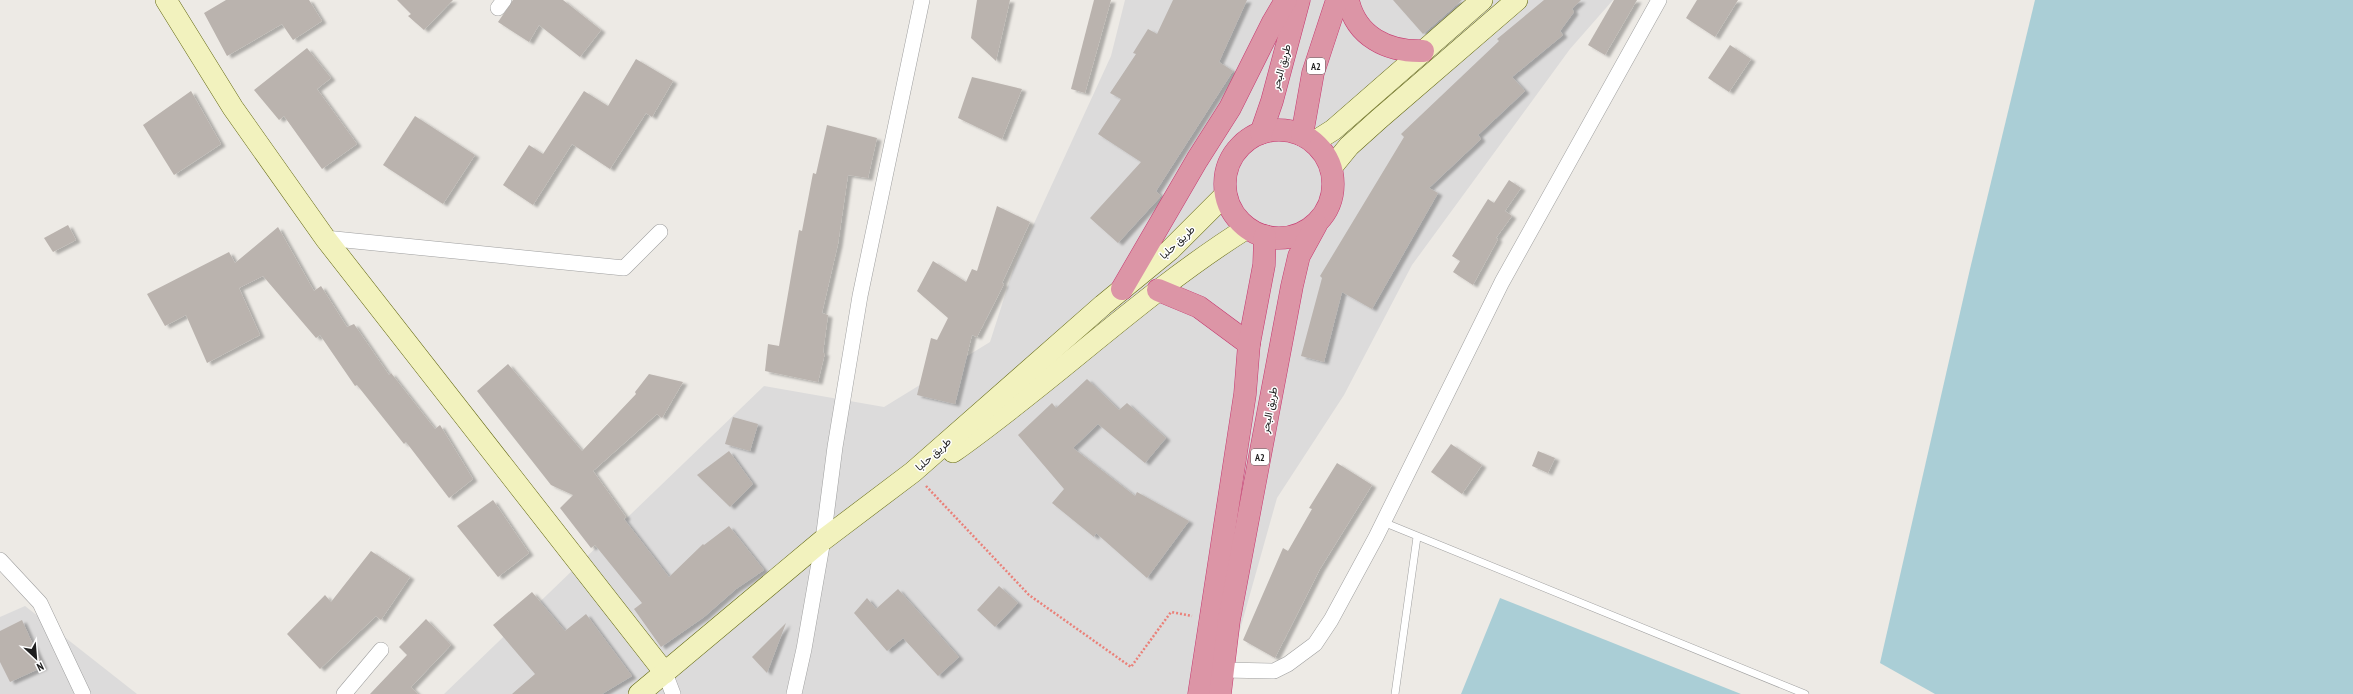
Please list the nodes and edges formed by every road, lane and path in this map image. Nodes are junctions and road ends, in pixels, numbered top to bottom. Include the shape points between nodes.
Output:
1 (166, 0) edge
2 (922, 0) edge
3 (1286, 0) edge
4 (1299, 0) edge
5 (1337, 0) edge
6 (1348, 0) edge
7 (1482, 0) edge
8 (1516, 0) edge
9 (1659, 0) edge
10 (1423, 51) junction
11 (1261, 133) junction
12 (1308, 139) junction
13 (1332, 168) junction
14 (1226, 194) junction
15 (1316, 225) junction
16 (660, 232) dead end
17 (1256, 232) junction
18 (325, 238) junction
19 (1122, 289) junction
20 (1158, 290) junction
21 (1249, 344) junction
22 (913, 472) junction
23 (1383, 522) junction
24 (1417, 537) junction
25 (823, 540) junction
26 (0, 560) edge
27 (1220, 619) junction
28 (381, 650) dead end
29 (1224, 670) junction
30 (665, 673) junction
31 (83, 694) edge
32 (344, 694) edge
33 (639, 694) edge
34 (673, 694) edge
35 (794, 694) edge
36 (1199, 694) edge
37 (1220, 694) edge
38 (1395, 694) edge
39 (1805, 694) edge

1 - 18 main road via 245,126
2 - 25 street via 860,296
3 - 19 highway via 1230,108
4 - 11 highway, طريق البحر
5 - 12 highway, A2 via 1313,73
6 - 10 highway via 1356,23 1372,38 1390,48
7 - 10 main road
8 - 13 main road via 1374,123 1349,146
9 - 23 street via 1502,282
10 - 12 main road via 1333,130
11 - 12 highway via 1282,130
11 - 14 highway via 1245,143 1232,157 1226,175
12 - 13 highway, A2 via 1325,154
13 - 15 highway, A2 via 1334,189 1328,208
14 - 17 highway via 1233,213
14 - 19 main road, طريق حلبا via 1170,250
15 - 17 highway, A2 via 1292,237
15 - 27 highway, طريق البحر / A2 via 1299,256
16 - 18 street via 624,268
17 - 20 main road, طريق حلبا via 1213,249
17 - 21 highway, طريق البحر / A2 via 1264,265
18 - 30 main road
19 - 22 main road, طريق حلبا
20 - 21 highway via 1199,307
20 - 22 main road, طريق حلبا via 991,425 950,454
21 - 27 highway, طريق البحر / A2
22 - 25 main road
22 - 27 path via 1029,595 1131,667 1171,612
23 - 24 lane
23 - 29 street via 1331,620 1315,644 1302,656 1274,671
24 - 38 lane
24 - 39 lane
25 - 30 main road
25 - 35 street
26 - 31 street via 40,603
27 - 29 highway, طريق البحر / A2
27 - 36 highway, طريق البحر / A2
28 - 32 street
29 - 37 highway, طريق البحر / A2
30 - 33 main road
30 - 34 street

